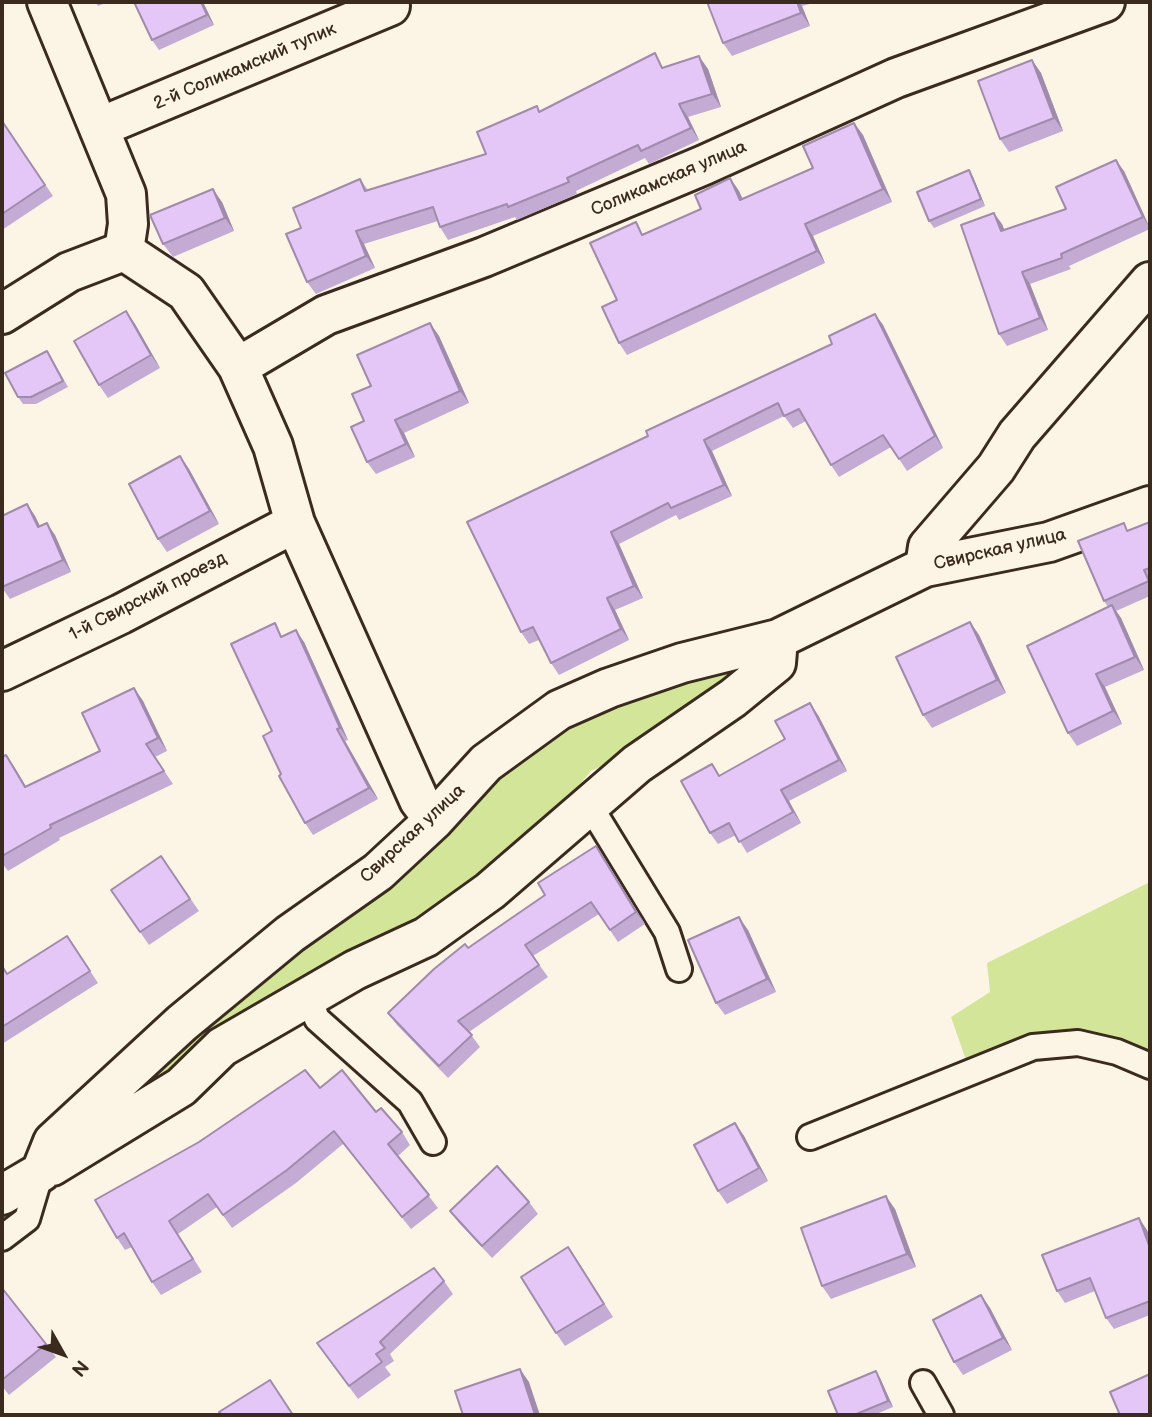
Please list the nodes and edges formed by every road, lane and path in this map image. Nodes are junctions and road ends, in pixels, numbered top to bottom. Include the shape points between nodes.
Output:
1 (47, 2) edge
2 (1105, 2) edge
3 (390, 6) dead end
4 (100, 127) junction
5 (124, 251) junction
6 (1150, 282) edge
7 (2, 314) edge
8 (238, 367) junction
9 (1150, 506) edge
10 (295, 523) junction
11 (925, 567) junction
12 (778, 639) junction
13 (2, 671) edge
14 (590, 806) junction
15 (434, 820) junction
16 (679, 969) dead end
17 (309, 998) junction
18 (1150, 1066) edge
19 (810, 1137) dead end
20 (433, 1142) dead end
21 (41, 1172) junction
22 (2, 1195) edge
23 (2, 1238) edge
24 (923, 1382) dead end
25 (941, 1415) edge

1 - 4 street
2 - 8 street, Соликамская улица via 896,78 704,166 484,257 326,315
3 - 4 street, 2-й Соликамский тупик
4 - 5 street via 126,194
5 - 7 street via 69,272
5 - 8 street via 186,292
6 - 11 street via 1017,435 996,468 928,547
8 - 10 street via 273,446
9 - 11 street, Свирская улица via 1049,542
10 - 13 street, 1-й Свирский проезд
10 - 15 street via 419,800
11 - 12 street, Свирская улица
12 - 14 street via 776,663 637,764
12 - 15 street, Свирская улица via 682,663 559,710 486,763
14 - 16 lane via 667,932
14 - 17 street via 490,891 426,937 355,970
15 - 21 street, Свирская улица via 378,872 290,934 182,1023 53,1142
17 - 20 lane via 317,1019 410,1102
17 - 21 street via 222,1047 181,1087
18 - 19 lane via 1078,1043 1033,1047
21 - 22 street
21 - 23 lane via 27,1219
24 - 25 lane

